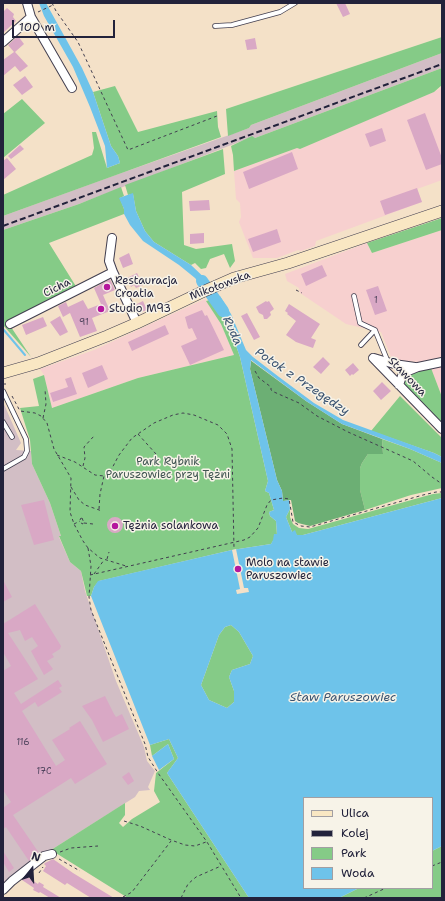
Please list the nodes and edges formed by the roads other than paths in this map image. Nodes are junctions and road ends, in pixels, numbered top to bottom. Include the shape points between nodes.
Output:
1 (27, 3) edge
2 (295, 3) edge
3 (31, 17) junction
4 (215, 26) dead end
5 (3, 42) edge
6 (72, 88) dead end
7 (442, 210) edge
8 (112, 238) dead end
9 (113, 272) junction
10 (354, 296) dead end
11 (136, 323) junction
12 (10, 324) dead end
13 (375, 330) junction
14 (361, 345) dead end
15 (388, 362) junction
16 (442, 362) edge
17 (405, 369) junction
18 (3, 373) edge
19 (389, 374) junction
20 (399, 385) junction
21 (3, 391) edge
22 (3, 422) edge
23 (442, 430) edge
24 (12, 437) dead end
25 (3, 469) edge
26 (52, 854) road end
27 (3, 890) edge

1 - 3 street
2 - 4 lane via 280,12 232,25
3 - 5 street
3 - 6 street
7 - 11 main road, Mikołowska via 288,263 234,278
8 - 9 street via 110,261
9 - 11 street
9 - 12 street, Cicha
10 - 13 lane via 360,323
11 - 18 main road, Mikołowska via 42,361
13 - 14 lane
13 - 15 lane
15 - 17 street
15 - 19 street, Stawowa via 373,358
16 - 17 street
17 - 19 street
17 - 20 street
19 - 20 street, Stawowa
20 - 23 street, Stawowa
21 - 25 lane via 26,439 28,451 24,457
22 - 24 lane
26 - 27 street via 44,856

